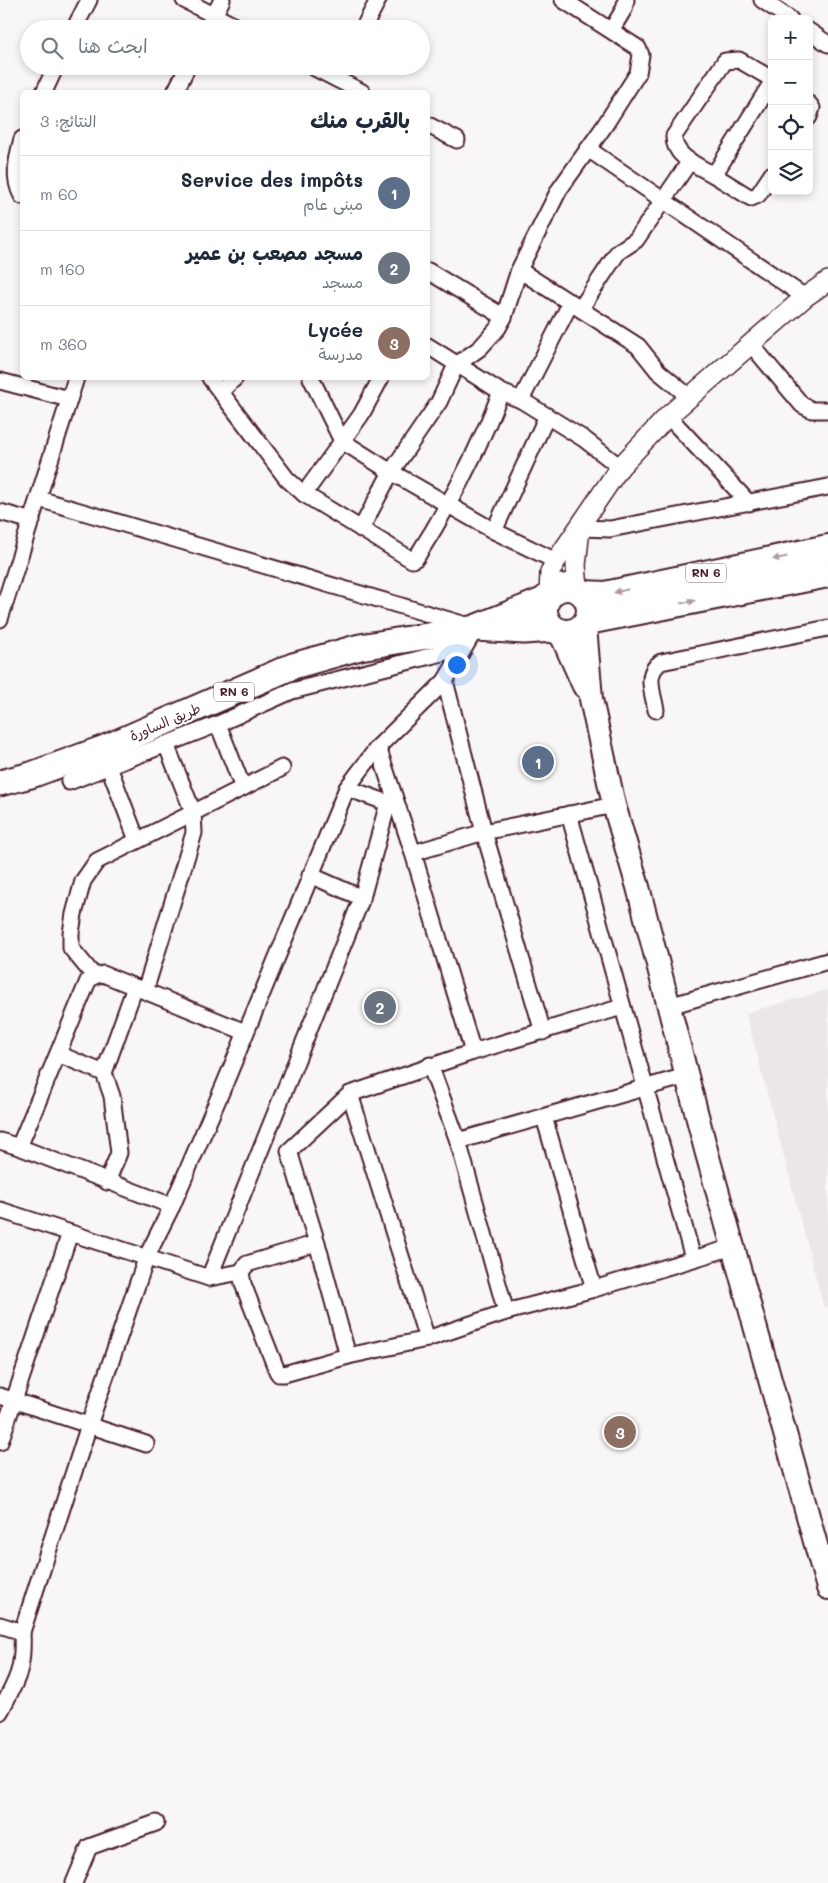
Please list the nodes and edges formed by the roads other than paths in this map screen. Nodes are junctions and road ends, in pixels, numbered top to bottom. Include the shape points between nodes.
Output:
1 (89, 0) edge
2 (184, 0) edge
3 (222, 0) edge
4 (378, 0) edge
5 (563, 0) edge
6 (626, 0) edge
7 (762, 0) edge
8 (214, 14) junction
9 (784, 15) edge
10 (79, 20) edge
11 (211, 20) edge
12 (225, 20) edge
13 (368, 20) edge
14 (612, 29) junction
15 (813, 35) edge
16 (828, 44) edge
17 (52, 75) edge
18 (184, 75) edge
19 (341, 75) edge
20 (768, 78) edge
21 (768, 87) edge
22 (45, 90) edge
23 (176, 90) edge
24 (360, 90) edge
25 (430, 127) edge
26 (457, 140) dead end
27 (20, 147) edge
28 (588, 149) junction
29 (690, 161) junction
30 (714, 175) junction
31 (768, 179) edge
32 (20, 192) edge
33 (664, 199) junction
34 (519, 270) junction
35 (430, 277) edge
36 (828, 282) edge
37 (805, 297) junction
38 (576, 305) junction
39 (504, 317) junction
40 (750, 343) junction
41 (430, 347) edge
42 (456, 365) junction
43 (75, 380) edge
44 (212, 380) edge
45 (233, 380) edge
46 (312, 380) edge
47 (380, 380) edge
48 (0, 381) edge
49 (221, 391) junction
50 (501, 392) junction
51 (688, 396) junction
52 (69, 399) junction
53 (521, 400) junction
54 (828, 410) edge
55 (547, 416) junction
56 (668, 416) junction
57 (342, 441) junction
58 (620, 467) junction
59 (391, 472) junction
60 (828, 487) edge
61 (304, 494) junction
62 (38, 499) junction
63 (749, 503) junction
64 (450, 504) junction
65 (0, 512) edge
66 (32, 521) junction
67 (580, 528) junction
68 (361, 529) junction
69 (494, 531) junction
70 (828, 548) edge
71 (556, 561) junction
72 (828, 574) edge
73 (581, 591) junction
74 (548, 597) junction
75 (0, 619) edge
76 (586, 623) junction
77 (828, 628) edge
78 (556, 631) junction
79 (469, 638) junction
80 (444, 681) junction
81 (591, 699) junction
82 (656, 710) dead end
83 (218, 724) junction
84 (166, 744) junction
85 (378, 746) junction
86 (109, 767) junction
87 (282, 768) dead end
88 (69, 782) dead end
89 (0, 783) edge
90 (243, 788) junction
91 (347, 788) junction
92 (391, 800) junction
93 (614, 805) junction
94 (193, 812) junction
95 (569, 814) junction
96 (484, 832) junction
97 (137, 840) junction
98 (413, 853) junction
99 (310, 875) junction
100 (362, 898) junction
101 (828, 961) edge
102 (94, 976) junction
103 (140, 989) junction
104 (669, 1006) junction
105 (622, 1007) junction
106 (245, 1032) junction
107 (543, 1032) junction
108 (473, 1052) junction
109 (58, 1054) junction
110 (430, 1065) junction
111 (104, 1073) junction
112 (686, 1076) junction
113 (646, 1088) junction
114 (350, 1094) junction
115 (544, 1117) junction
116 (0, 1141) edge
117 (458, 1141) junction
118 (19, 1147) junction
119 (107, 1182) junction
120 (172, 1206) junction
121 (0, 1210) edge
122 (70, 1233) junction
123 (317, 1243) junction
124 (733, 1247) junction
125 (147, 1256) junction
126 (694, 1258) junction
127 (241, 1272) junction
128 (209, 1278) junction
129 (594, 1289) junction
130 (506, 1312) junction
131 (426, 1339) junction
132 (348, 1356) junction
133 (7, 1398) edge
134 (89, 1425) junction
135 (0, 1442) edge
136 (146, 1444) dead end
137 (828, 1588) edge
138 (0, 1625) edge
139 (22, 1632) junction
140 (0, 1712) edge
141 (156, 1823) dead end
142 (74, 1883) edge

1 - 10 street
2 - 8 street
3 - 8 street
4 - 13 street
5 - 14 street
6 - 14 street
7 - 9 street
8 - 11 street
8 - 12 street
14 - 28 street via 638,48 641,63 638,73
15 - 16 street
17 - 22 street
18 - 23 street
19 - 24 street
20 - 29 street via 738,60 725,61 674,136 679,152
21 - 30 street
25 - 26 street
27 - 32 street via 16,164
28 - 33 street
28 - 34 street via 559,190
29 - 30 street
29 - 33 street
30 - 31 street via 753,198
33 - 37 street
33 - 38 street via 636,240 618,252
34 - 38 street
34 - 39 street
35 - 39 street
36 - 37 street
37 - 40 street
38 - 51 street via 638,346 658,371
38 - 53 street
39 - 42 street via 480,348
40 - 51 street
40 - 54 street via 802,405 812,410
41 - 42 street
42 - 50 street
42 - 59 street via 439,402
43 - 52 street
44 - 49 street
45 - 49 street
46 - 57 street
47 - 57 street
48 - 52 street
49 - 61 street via 272,462
50 - 53 street
50 - 64 street
51 - 56 street
52 - 62 street
53 - 55 street
55 - 58 street
55 - 69 street
56 - 58 street
56 - 63 street
57 - 59 street
57 - 61 street
58 - 67 street
59 - 64 street
59 - 68 street
60 - 63 street
61 - 68 street
62 - 66 street
62 - 79 street
63 - 67 street via 610,529
64 - 68 street via 413,560
64 - 69 street
65 - 66 street
66 - 75 street
67 - 71 street
67 - 73 street via 576,564
69 - 71 street
70 -> 73 highway, RN 6 via 605,595
71 - 74 street via 550,572
76 -> 72 highway, RN 6
73 - 74 highway via 563,587
73 - 76 highway via 590,606
74 - 78 highway via 544,612 548,624
74 - 79 main road, RN 6 via 503,615
76 - 78 highway via 574,633
76 - 81 main road
77 - 82 street via 661,662 650,678
78 - 79 main road, RN 6 via 524,631
78 - 81 main road
79 - 80 street
79 - 83 street via 292,691
79 - 89 main road, طريق الساورة / RN 6 via 360,646 292,666 105,748
80 - 85 street
80 - 96 street
81 - 93 main road
83 - 84 street
83 - 90 street
84 - 86 street
84 - 94 street
85 - 91 street
85 - 92 street
86 - 88 street
86 - 97 street
87 - 90 street
90 - 94 street
91 - 92 street
91 - 99 street
92 - 98 street
92 - 100 street
93 - 95 street
93 - 104 main road
94 - 97 street
94 - 103 street via 194,833 190,848
95 - 96 street
95 - 105 street
96 - 98 street
96 - 107 street
97 - 102 street via 97,861 83,881 74,914 71,948
98 - 108 street
99 - 100 street
99 - 106 street
100 - 128 street
101 - 104 street
102 - 103 street via 103,974
102 - 109 street via 88,981
103 - 106 street
103 - 111 street
104 - 112 main road
105 - 107 street
105 - 113 street
106 - 120 street
107 - 108 street
108 - 110 street
109 - 111 street
109 - 118 street
110 - 114 street
110 - 117 street
111 - 119 street via 112,1096 119,1153
112 - 113 street
112 - 124 main road
113 - 115 street
113 - 126 street
114 - 123 street via 289,1151
114 - 131 street
115 - 117 street
115 - 129 street
116 - 118 street
117 - 130 street
118 - 119 street
119 - 120 street
120 - 125 street
121 - 122 street
122 - 125 street
122 - 133 street
123 - 127 street via 247,1264
123 - 132 street
124 - 126 street
124 - 137 main road
125 - 128 street
125 - 134 street
126 - 129 street
127 - 128 street
127 - 132 street via 279,1374
129 - 130 street
130 - 131 street
131 - 132 street
133 - 134 street
133 - 135 street
134 - 136 street
134 - 139 street
138 - 139 street
139 - 140 street via 24,1655 19,1679
141 - 142 street via 90,1847

